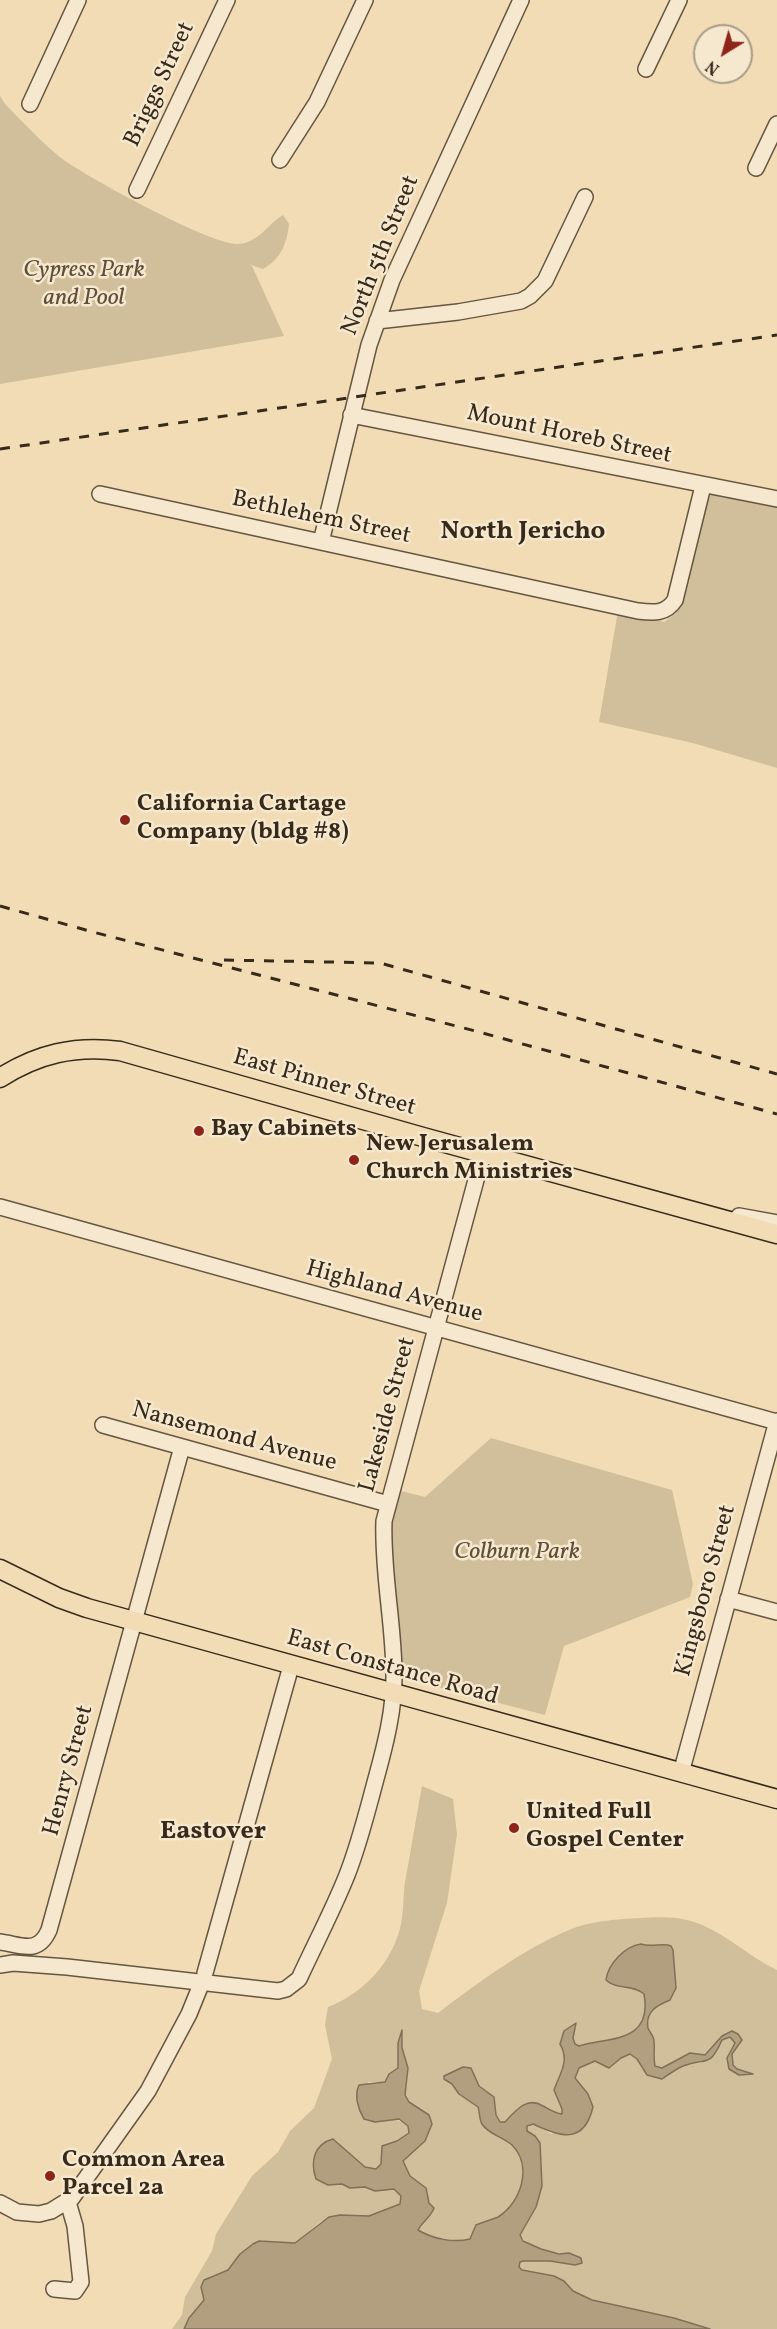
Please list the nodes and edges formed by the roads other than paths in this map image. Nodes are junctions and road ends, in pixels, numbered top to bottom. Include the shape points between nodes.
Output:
1 (78, 0) edge
2 (227, 0) edge
3 (365, 0) edge
4 (521, 0) edge
5 (679, 0) edge
6 (646, 69) dead end
7 (30, 104) dead end
8 (777, 124) edge
9 (280, 160) dead end
10 (756, 168) dead end
11 (137, 190) dead end
12 (585, 197) dead end
13 (377, 321) junction
14 (351, 416) junction
15 (703, 486) junction
16 (100, 494) dead end
17 (777, 499) edge
18 (321, 542) junction
19 (0, 1078) edge
20 (483, 1154) junction
21 (642, 1197) junction
22 (0, 1207) edge
23 (777, 1223) edge
24 (777, 1234) edge
25 (436, 1328) junction
26 (777, 1422) edge
27 (103, 1425) dead end
28 (182, 1447) junction
29 (388, 1504) junction
30 (0, 1569) edge
31 (728, 1599) junction
32 (777, 1612) edge
33 (134, 1622) junction
34 (291, 1666) junction
35 (393, 1694) junction
36 (681, 1773) junction
37 (777, 1799) edge
38 (0, 1942) edge
39 (0, 1965) edge
40 (203, 1977) junction
41 (68, 2202) junction
42 (0, 2203) edge
43 (54, 2289) dead end

1 - 7 street
2 - 11 street, Briggs Street
3 - 9 street via 317,102
4 - 13 street, North 5th Street via 392,280
5 - 6 street
8 - 10 street
12 - 13 street via 545,281 530,296 458,312
13 - 14 street, North 5th Street
14 - 15 street, Mount Horeb Street
14 - 18 street, North 5th Street
15 - 17 street, Mount Horeb Street
15 - 18 street, Bethlehem Street via 675,600 657,613
16 - 18 street, Bethlehem Street
19 - 20 main road, East Pinner Street via 21,1065 60,1052 100,1048 120,1051
20 - 21 main road, East Pinner Street
20 - 25 street, Lakeside Street
21 - 23 street
21 - 24 main road, East Pinner Street
22 - 25 street, Highland Avenue
25 - 26 street, Highland Avenue
25 - 29 street, Lakeside Street
26 - 31 street, Kingsboro Street
27 - 28 street, Nansemond Avenue
28 - 29 street, Nansemond Avenue
28 - 33 street, Henry Street
29 - 35 street, Lakeside Street via 383,1542 391,1610
30 - 33 main road, East Constance Road via 59,1598
31 - 32 street
31 - 36 street, Kingsboro Street
33 - 34 main road, East Constance Road
33 - 38 street, Henry Street via 44,1941 34,1947
34 - 35 main road, East Constance Road
34 - 40 street
35 - 36 main road, East Constance Road
35 - 40 street, Lakeside Street via 386,1740 362,1832 347,1875 299,1979 278,1991
36 - 37 main road, East Constance Road
39 - 40 street, Lakeside Street
40 - 41 street via 189,2014 148,2091
41 - 42 street via 39,2214 17,2212
41 - 43 street via 75,2226 81,2282 75,2291

